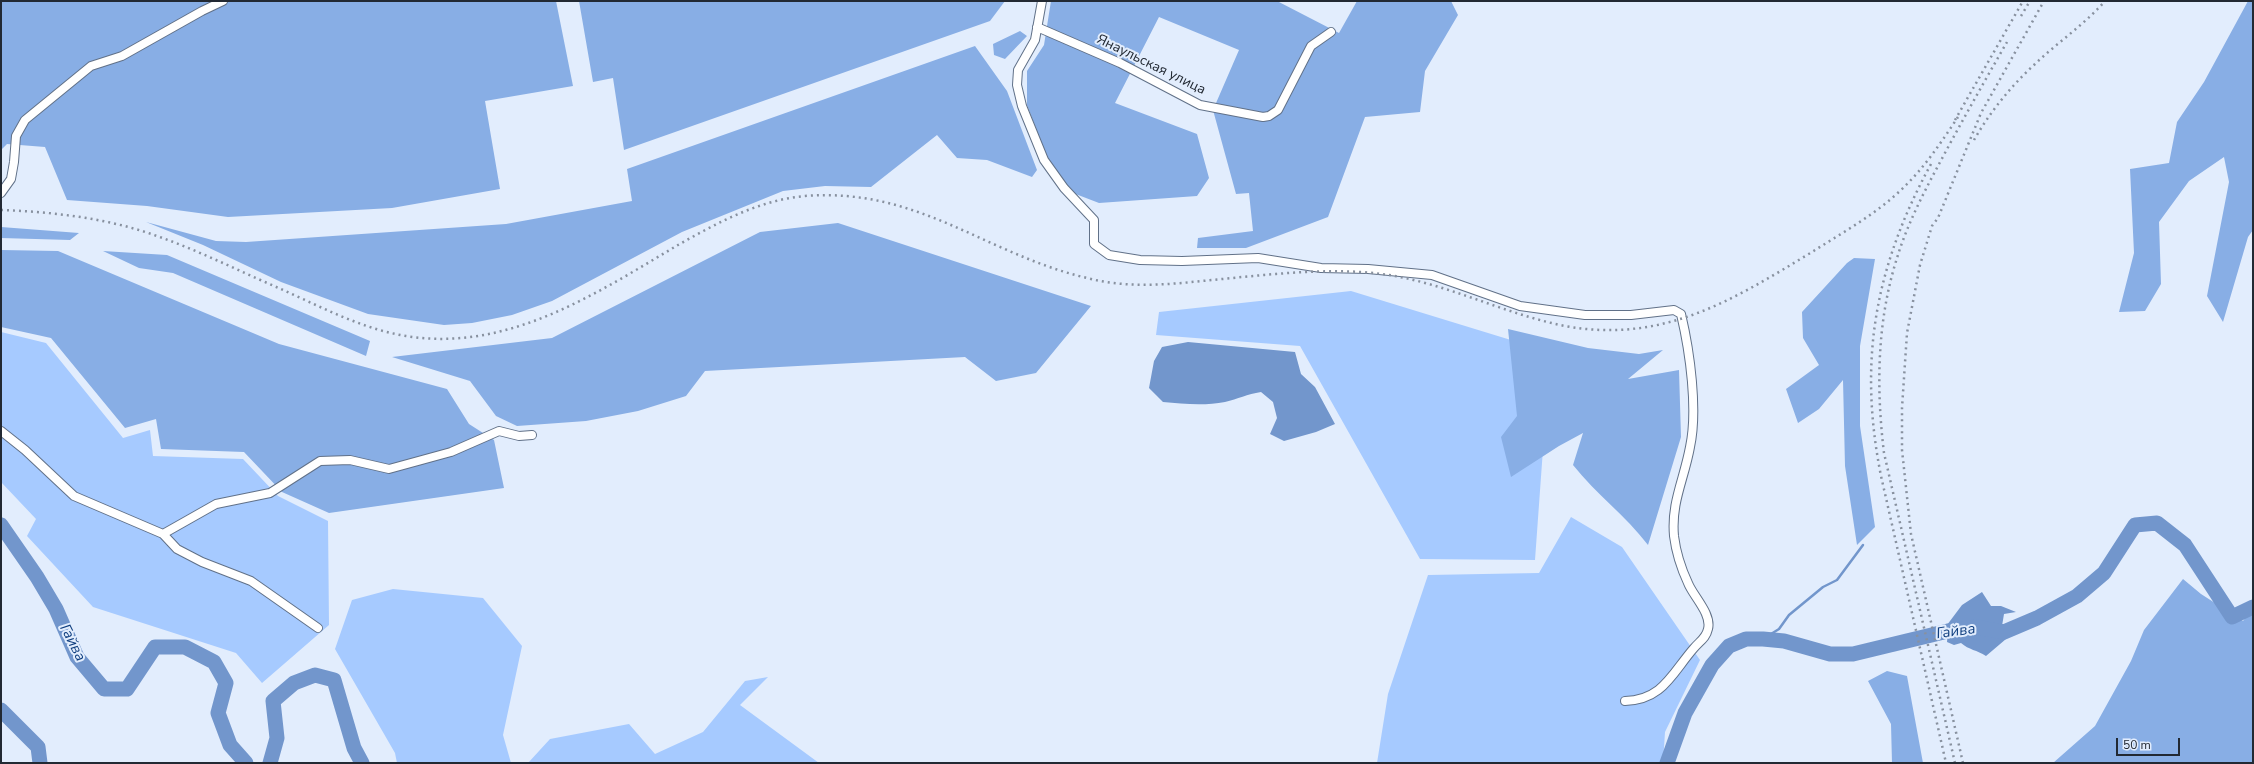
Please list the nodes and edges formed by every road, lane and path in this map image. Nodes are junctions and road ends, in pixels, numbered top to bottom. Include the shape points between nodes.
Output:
1 (223, 1) edge
2 (1042, 1) edge
3 (1037, 27) junction
4 (1331, 32) dead end
5 (1, 193) edge
6 (1, 431) edge
7 (532, 435) dead end
8 (163, 534) junction
9 (318, 628) dead end
10 (1625, 701) dead end

1 - 5 street via 122,56 91,66 25,120 16,136 11,179
2 - 3 street
3 - 4 street, Янаульская улица via 1120,62 1200,105 1263,117 1278,110 1311,46
3 - 10 street via 1035,40 1018,70 1017,85 1022,106 1044,160 1064,188 1094,220 1094,244 1109,256 1182,261 1258,258 1321,268 1432,275 1536,310 1585,315 1631,315 1674,310 1681,314 1690,372 1692,434 1673,512 1673,528 1678,558 1688,583 1707,617 1709,627 1705,638 1694,647 1663,687 1639,700
6 - 8 street via 74,496
7 - 8 street via 520,436 499,431 451,452 389,469 350,460 320,461 270,493 216,504
8 - 9 street via 177,550 251,581

